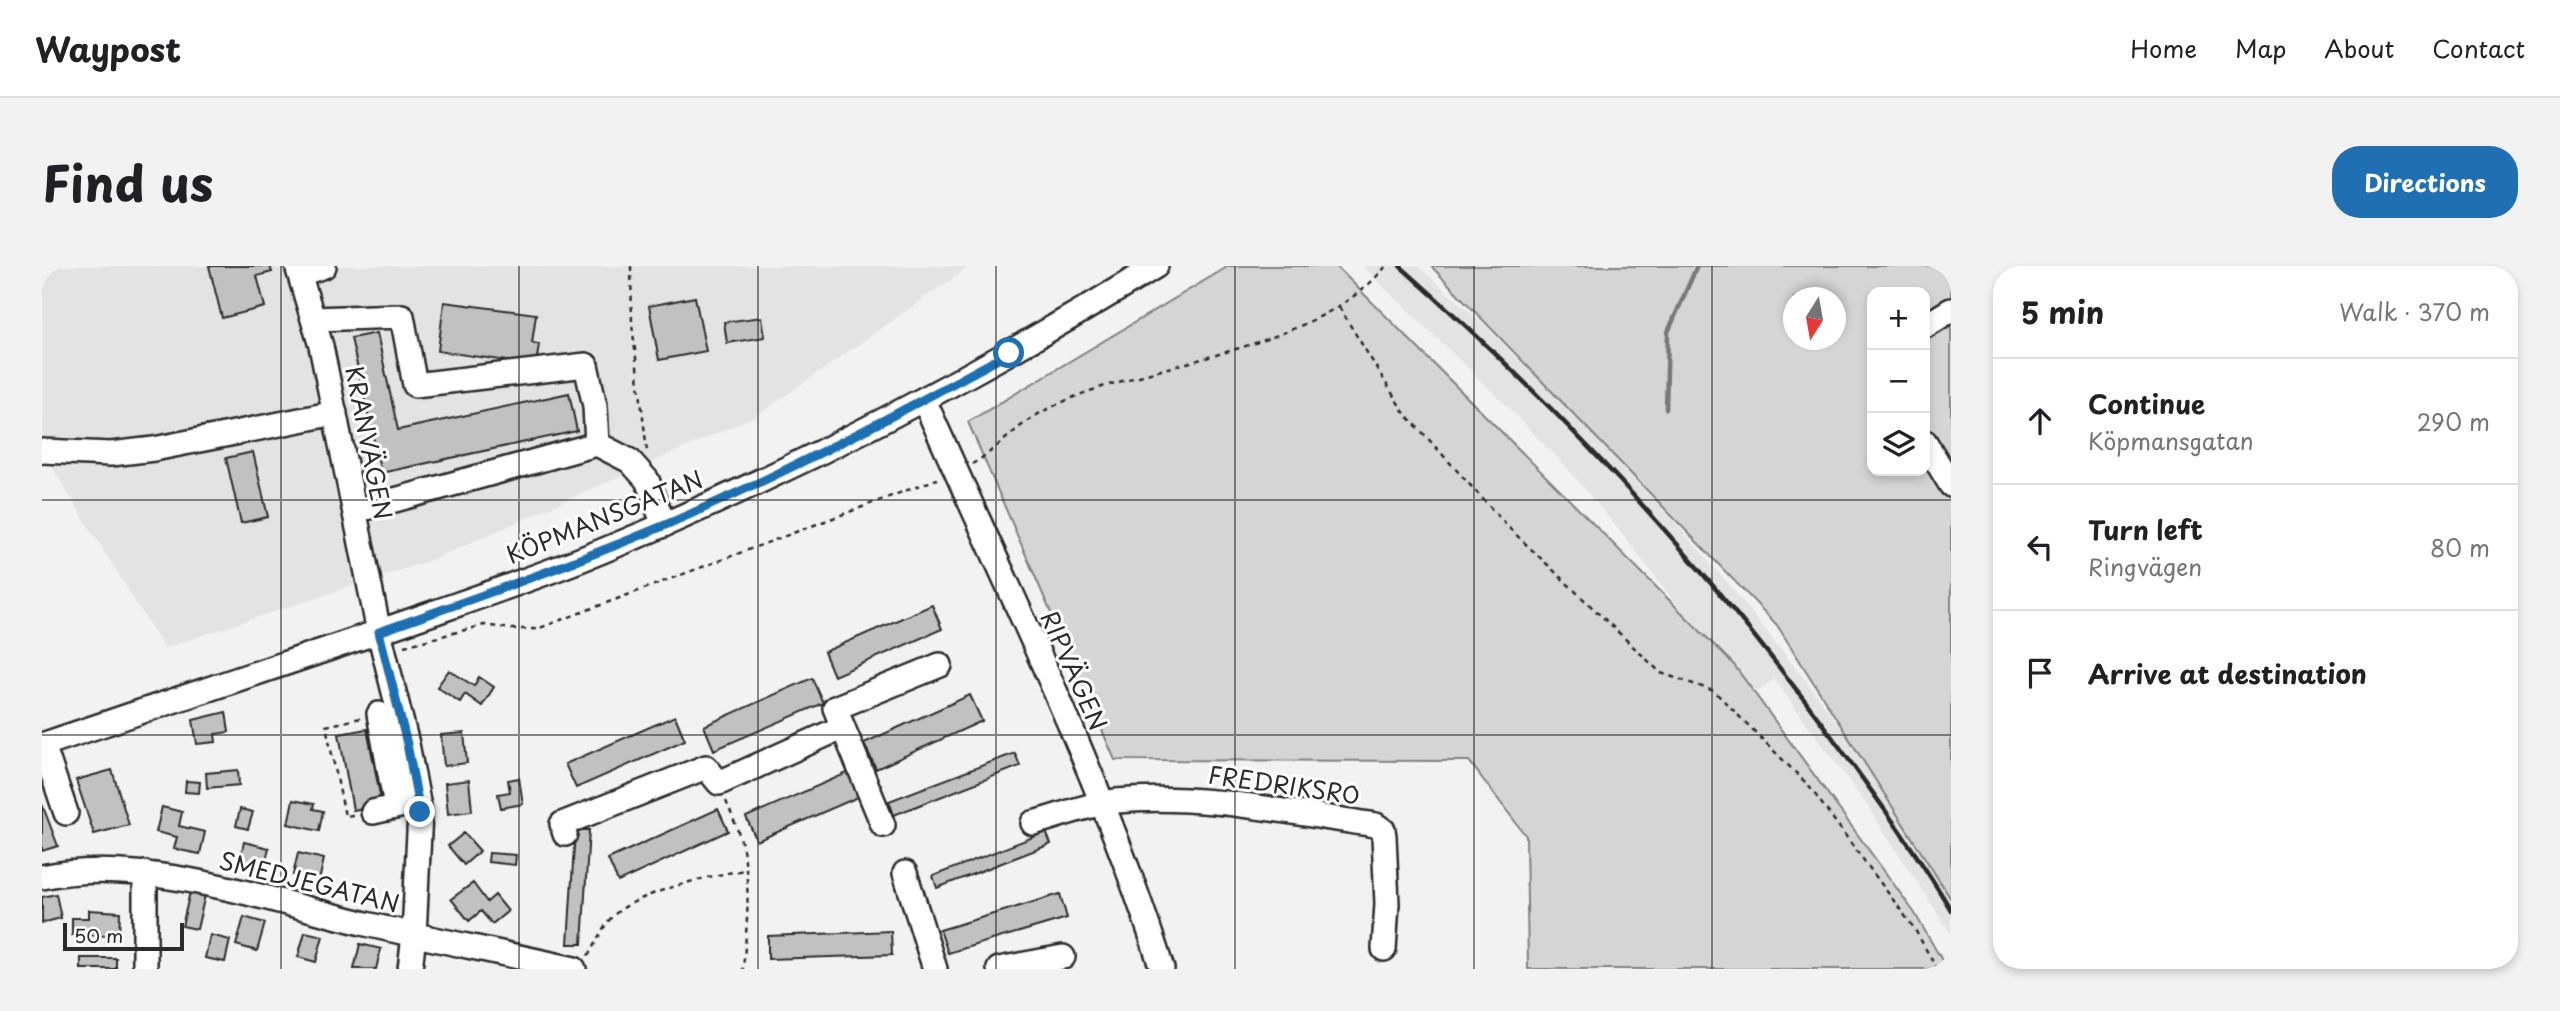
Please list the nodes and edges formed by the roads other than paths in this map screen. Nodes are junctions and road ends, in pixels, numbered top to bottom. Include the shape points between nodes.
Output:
1 (324, 266) edge
2 (1156, 266) edge
3 (298, 270) edge
4 (1951, 310) edge
5 (313, 318) junction
6 (1930, 323) edge
7 (924, 400) junction
8 (335, 412) junction
9 (597, 444) junction
10 (1930, 450) edge
11 (42, 451) edge
12 (1951, 485) edge
13 (355, 511) junction
14 (664, 525) junction
15 (382, 642) junction
16 (940, 665) dead end
17 (379, 714) road end
18 (843, 727) junction
19 (43, 745) edge
20 (407, 804) junction
21 (1101, 804) junction
22 (373, 812) road end
23 (66, 813) dead end
24 (1033, 823) dead end
25 (883, 825) dead end
26 (565, 834) dead end
27 (145, 873) junction
28 (905, 873) dead end
29 (42, 877) edge
30 (414, 935) junction
31 (1384, 949) dead end
32 (1063, 957) dead end
33 (571, 965) edge
34 (145, 969) edge
35 (410, 969) edge
36 (935, 969) edge
37 (999, 969) edge
38 (1162, 969) edge

1 - 3 street
2 - 7 street, KÖPMANSGATAN
3 - 5 street, KRANVÄGEN
4 - 6 street
5 - 8 street, KRANVÄGEN
5 - 9 street via 402,316 415,385 586,365
7 - 14 street, KÖPMANSGATAN
7 - 21 street, RIPVÄGEN
8 - 11 street via 154,449 111,454
8 - 13 street, KRANVÄGEN
9 - 13 street
9 - 14 street via 630,461 647,480
10 - 12 street
13 - 15 street, KRANVÄGEN
14 - 15 street, KÖPMANSGATAN
15 - 19 street, KÖPMANSGATAN
15 - 20 street, KRANVÄGEN
16 - 18 street via 835,708
17 - 20 street
18 - 25 street
18 - 26 street via 719,783 706,767 562,824
19 - 23 street
20 - 22 street
20 - 30 street via 420,812
21 - 24 street, FREDRIKSRO
21 - 31 street, FREDRIKSRO via 1168,799 1212,802 1376,825 1384,836
21 - 38 street, RIPVÄGEN
27 - 29 street, SMEDJEGATAN via 99,870
27 - 30 street, SMEDJEGATAN
27 - 34 street
28 - 36 street
30 - 33 street, SMEDJEGATAN
30 - 35 street
32 - 37 street

